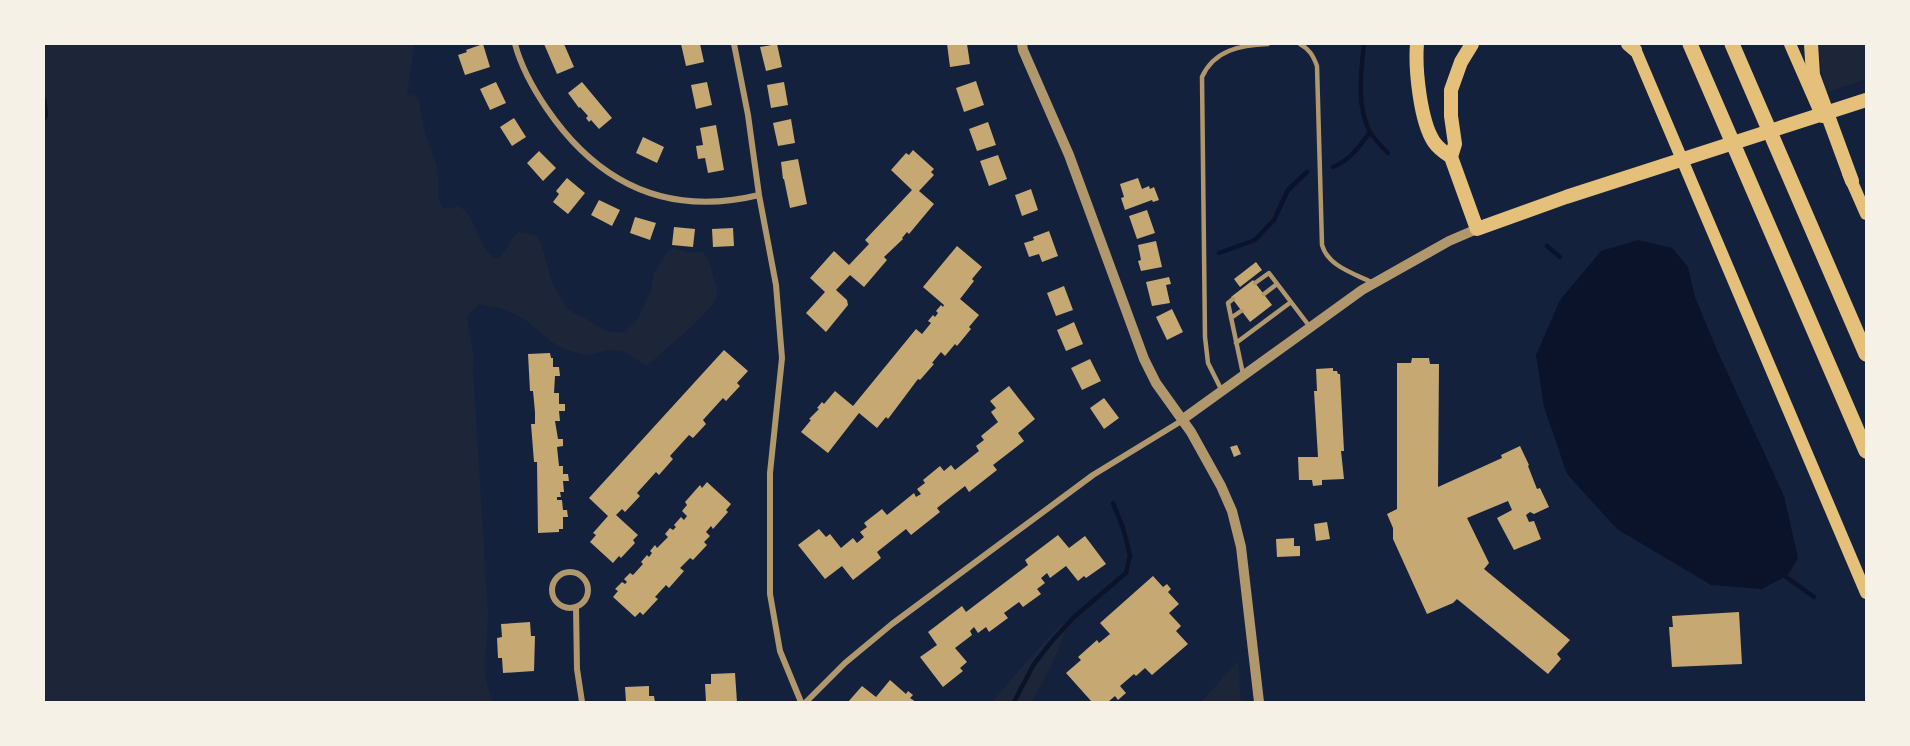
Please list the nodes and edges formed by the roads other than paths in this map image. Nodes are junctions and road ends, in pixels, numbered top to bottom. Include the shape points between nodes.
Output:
1 (515, 44) edge
2 (734, 44) edge
3 (1022, 44) edge
4 (1268, 44) edge
5 (1300, 44) edge
6 (1417, 44) edge
7 (1472, 44) edge
8 (1690, 44) edge
9 (1732, 44) edge
10 (1790, 44) edge
11 (1811, 44) edge
12 (1240, 45) edge
13 (1632, 46) edge
14 (1863, 102) edge
15 (1451, 158) junction
16 (1852, 181) junction
17 (759, 195) junction
18 (1866, 214) edge
19 (1477, 229) junction
20 (1256, 282) dead end
21 (1374, 283) junction
22 (1277, 284) junction
23 (1264, 294) dead end
24 (1233, 299) dead end
25 (1291, 302) junction
26 (1241, 311) dead end
27 (1231, 318) junction
28 (1310, 327) junction
29 (1236, 343) junction
30 (1866, 354) edge
31 (1244, 376) junction
32 (1222, 392) junction
33 (1184, 419) junction
34 (1866, 451) edge
35 (1866, 593) edge
36 (576, 607) junction
37 (582, 702) edge
38 (801, 702) edge
39 (806, 702) edge
40 (1259, 702) edge

1 - 17 street via 535,91 560,127 593,162 623,183 659,197 698,202
2 - 17 street
3 - 33 street via 1069,155 1144,359 1156,383
4 - 12 lane
5 - 21 lane via 1313,55 1317,66 1325,255 1334,264
6 - 15 main road via 1419,88 1430,135
7 - 15 main road via 1451,90 1455,144
8 - 34 highway
9 - 30 highway
10 - 16 main road
11 - 16 main road via 1813,75
12 - 32 lane via 1217,57 1202,76 1205,337 1208,363
13 - 35 main road
14 - 19 main road
15 - 19 main road
16 - 18 main road
17 - 38 street via 776,285 782,358 770,473 770,594 780,651
19 - 21 street
20 - 22 lane via 1269,273
21 - 28 street
22 - 23 lane
22 - 25 lane
24 - 27 lane via 1228,303
25 - 28 lane
25 - 29 lane
26 - 27 lane
27 - 29 lane
28 - 31 street
29 - 31 lane
31 - 32 street
32 - 33 street
33 - 39 street via 1093,475 892,624
33 - 40 street via 1222,487 1237,529
36 - 36 street via 586,599 587,585 579,574 564,573 552,585 552,595 562,607
36 - 37 street

